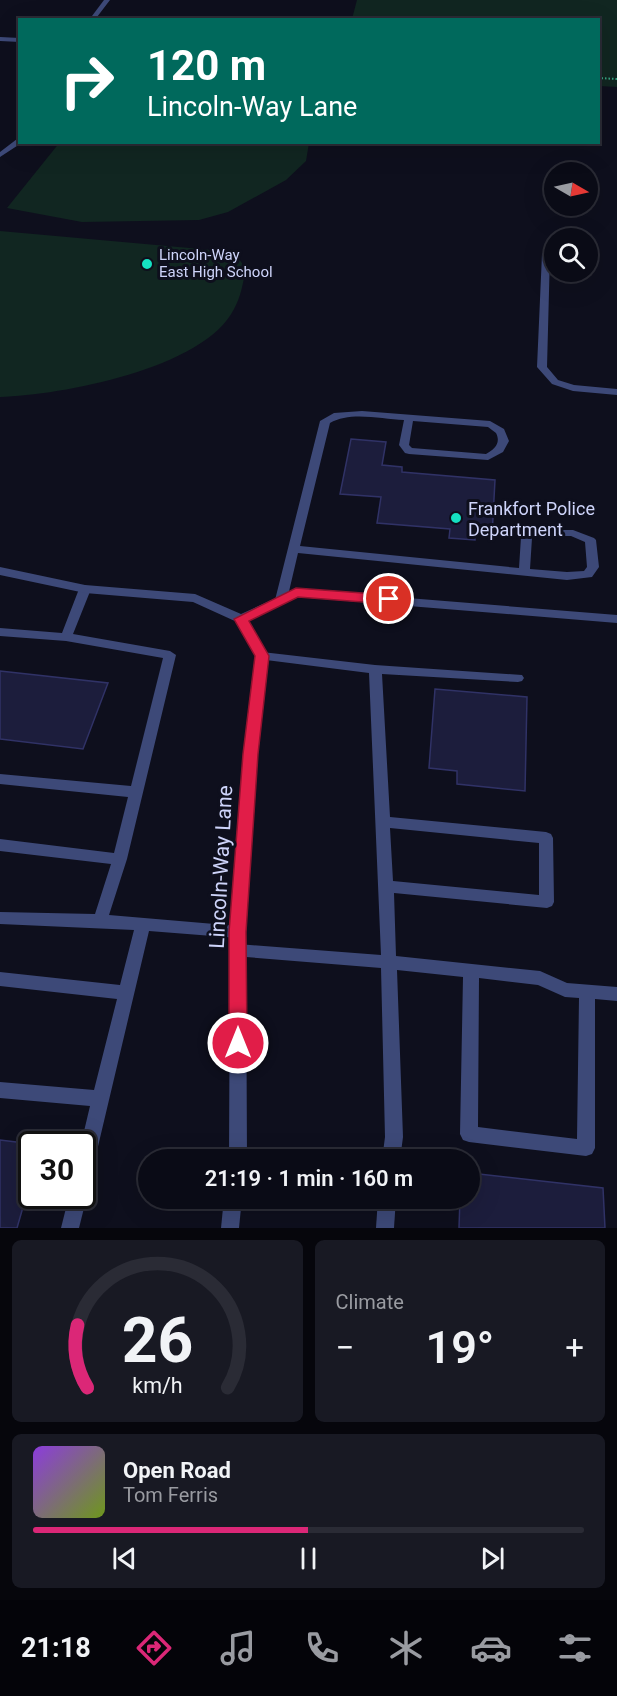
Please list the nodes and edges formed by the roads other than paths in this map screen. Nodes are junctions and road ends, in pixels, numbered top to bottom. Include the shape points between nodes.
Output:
1 (107, 0) edge
2 (93, 18) edge
3 (0, 39) edge
4 (18, 40) edge
5 (18, 142) edge
6 (0, 155) edge
7 (545, 282) edge
8 (617, 392) edge
9 (409, 418) junction
10 (292, 549) junction
11 (0, 571) edge
12 (524, 572) junction
13 (85, 589) junction
14 (281, 600) junction
15 (241, 619) junction
16 (617, 619) edge
17 (0, 632) edge
18 (66, 637) junction
19 (262, 656) junction
20 (375, 669) junction
21 (518, 678) dead end
22 (0, 779) edge
23 (136, 792) junction
24 (383, 822) junction
25 (0, 844) edge
26 (120, 859) junction
27 (386, 886) junction
28 (0, 918) edge
29 (100, 921) junction
30 (143, 924) junction
31 (238, 932) junction
32 (238, 951) junction
33 (389, 962) junction
34 (471, 971) junction
35 (0, 979) edge
36 (587, 992) junction
37 (126, 993) junction
38 (617, 994) edge
39 (0, 1090) edge
40 (101, 1099) junction
41 (93, 1131) edge
42 (238, 1149) edge
43 (392, 1149) edge
44 (75, 1209) edge
45 (232, 1209) edge
46 (386, 1209) edge
47 (70, 1228) edge
48 (230, 1228) edge
49 (385, 1228) edge

1 - 2 street
3 - 4 street
5 - 6 street
7 - 8 street via 542,367 555,382 573,388
9 - 9 street via 490,424 500,428 503,446 498,454 488,457 409,451 404,445
9 - 10 street via 347,414 325,421
10 - 12 street
10 - 14 street
11 - 13 street
12 - 12 street via 588,574 593,567 590,540 573,533 534,532 527,537
13 - 15 street via 195,598
13 - 18 street
14 - 15 street
14 - 16 street via 296,592
15 - 19 street
17 - 18 street
18 - 23 street via 170,655
19 - 20 street
19 - 31 street, Lincoln-Way Lane via 250,754
20 - 21 street
20 - 24 street
22 - 23 street
23 - 26 street
24 - 27 street
24 - 27 street via 546,838 547,902
25 - 26 street
26 - 29 street
27 - 33 street
28 - 29 street
29 - 30 street
30 - 31 street
30 - 37 street
31 - 32 street, Lincoln-Way Lane
32 - 33 street
32 - 42 street, Lincoln-Way Lane
33 - 34 street
33 - 43 street
34 - 36 street via 540,978 565,990
34 - 36 street via 469,1134 586,1148
35 - 37 street
36 - 38 street
37 - 40 street
39 - 40 street
40 - 41 street
44 - 47 street
45 - 48 street
46 - 49 street

